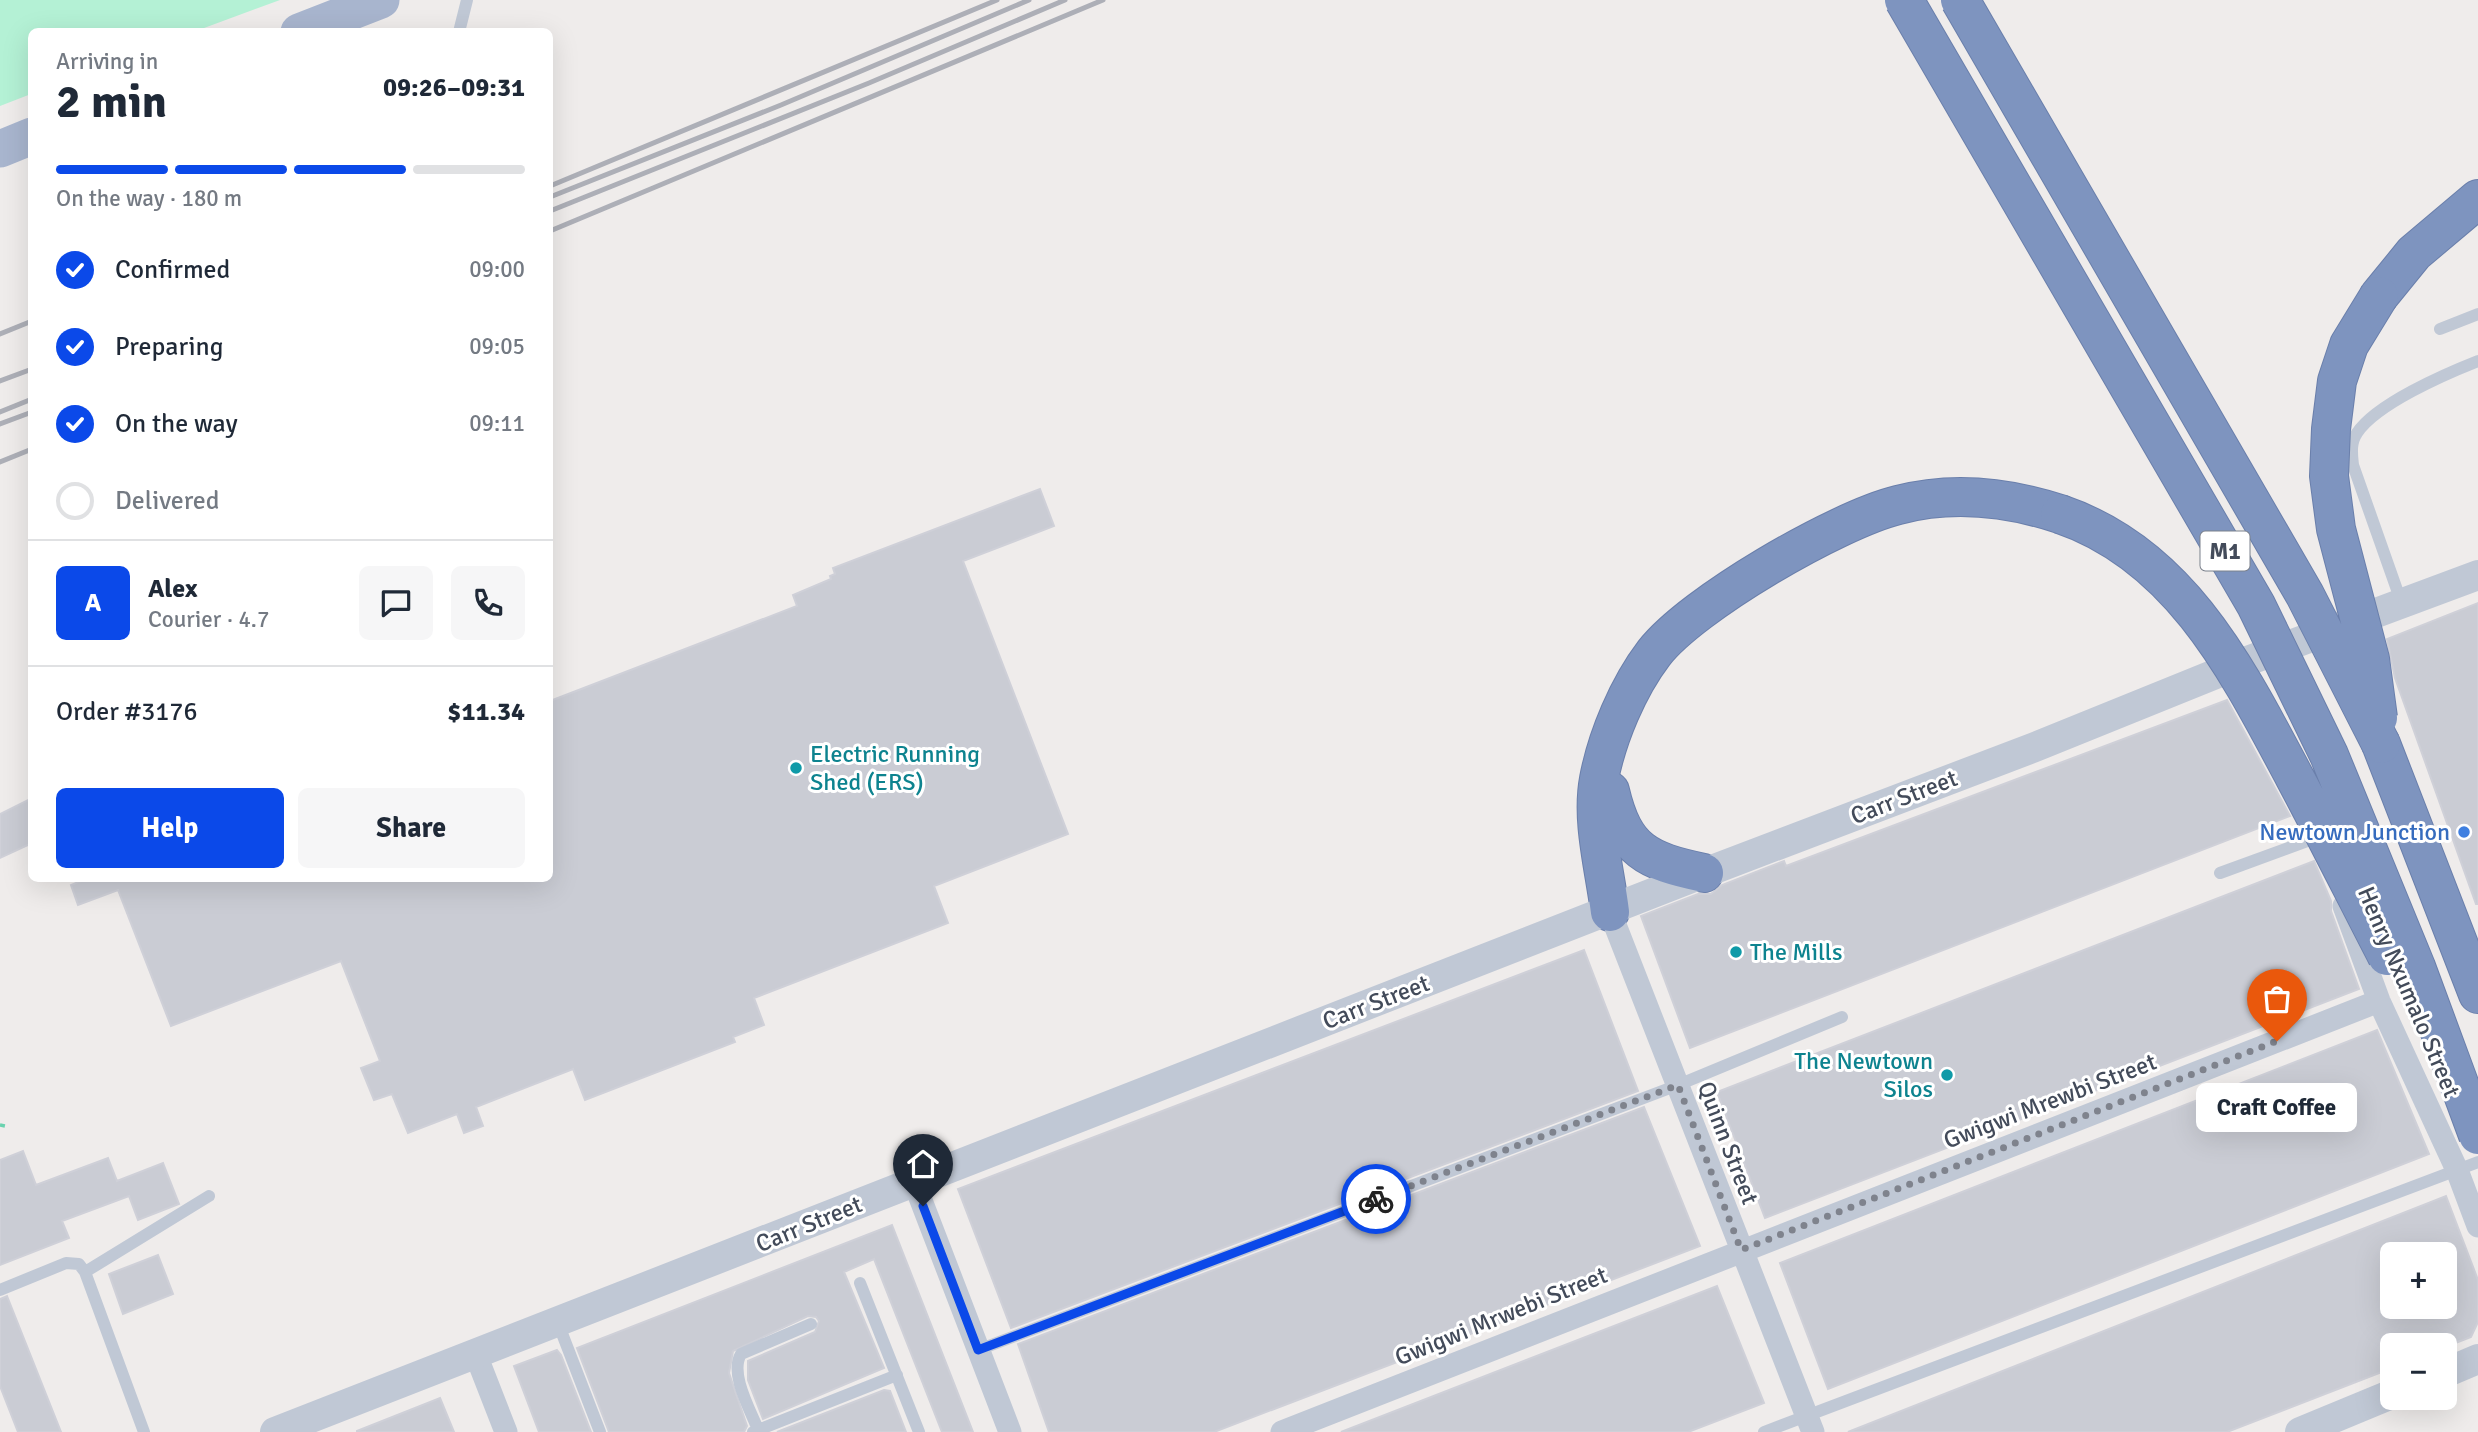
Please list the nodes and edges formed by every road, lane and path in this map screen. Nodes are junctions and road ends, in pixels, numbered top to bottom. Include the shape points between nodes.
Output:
1 (381, 0) edge
2 (467, 0) edge
3 (1905, 0) edge
4 (1960, 0) edge
5 (317, 28) edge
6 (460, 28) edge
7 (28, 138) edge
8 (0, 149) edge
9 (2478, 200) edge
10 (2478, 314) edge
11 (2440, 329) dead end
12 (2478, 361) edge
13 (2478, 575) edge
14 (2402, 604) junction
15 (2250, 660) junction
16 (2381, 744) junction
17 (1604, 762) junction
18 (2318, 837) junction
19 (1704, 873) junction
20 (2220, 873) dead end
21 (1610, 912) junction
22 (2478, 994) edge
23 (2379, 1001) junction
24 (1842, 1017) dead end
25 (1678, 1085) junction
26 (2472, 1149) edge
27 (914, 1182) junction
28 (209, 1196) dead end
29 (2478, 1226) edge
30 (1741, 1250) junction
31 (85, 1272) junction
32 (860, 1283) dead end
33 (0, 1290) edge
34 (558, 1323) junction
35 (811, 1324) dead end
36 (978, 1350) junction
37 (2478, 1359) edge
38 (479, 1363) junction
39 (2457, 1368) edge
40 (897, 1375) junction
41 (2380, 1399) edge
42 (1809, 1424) edge
43 (756, 1431) edge
44 (144, 1432) edge
45 (275, 1432) edge
46 (506, 1432) edge
47 (600, 1432) edge
48 (919, 1432) edge
49 (1010, 1432) edge
50 (1282, 1432) edge
51 (1764, 1432) edge
52 (2300, 1432) edge

1 - 5 main road
2 - 6 lane
3 - 26 highway, M1, bridge via 2256,605 2329,755 2416,967
4 - 16 highway, M1, bridge via 2305,595
7 - 8 main road
9 - 16 highway, bridge via 2414,253 2379,296 2349,345 2337,381 2329,476 2336,529 2371,659
10 - 11 lane
12 - 14 lane via 2412,391 2370,420 2352,445 2353,465
13 - 14 street, Carr Street
14 - 15 street, Carr Street
15 - 18 street, Henry Nxumalo Street
15 - 19 street, Carr Street
16 - 22 highway, M1
17 - 19 highway via 1617,820 1633,843 1667,865
17 - 21 highway via 1597,805
17 - 26 highway, bridge via 1614,730 1654,653 1745,581 1833,531 1898,504 1937,498 2003,499 2085,522 2148,562 2178,590 2215,637 2256,704
18 - 20 lane
18 - 23 street, Henry Nxumalo Street
19 - 21 street, Carr Street
21 - 25 street, Quinn Street
21 - 27 street, Carr Street
23 - 26 street, Henry Nxumalo Street
23 - 30 street, Gwigwi Mrewbi Street
24 - 25 lane
25 - 30 street, Quinn Street
25 - 36 lane
26 - 29 street, Henry Nxumalo Street
26 - 42 lane
27 - 34 street, Carr Street
27 - 36 street
28 - 31 lane
30 - 42 street, Quinn Street
30 - 50 street, Gwigwi Mrwebi Street
31 - 33 lane via 79,1264 66,1263
31 - 44 lane
32 - 40 lane
34 - 38 street, Carr Street
34 - 47 lane
35 - 43 lane via 741,1354 736,1362
36 - 49 street
37 - 39 street
38 - 45 street, Carr Street
38 - 46 street
40 - 43 lane
40 - 48 lane
41 - 52 street
42 - 51 lane

